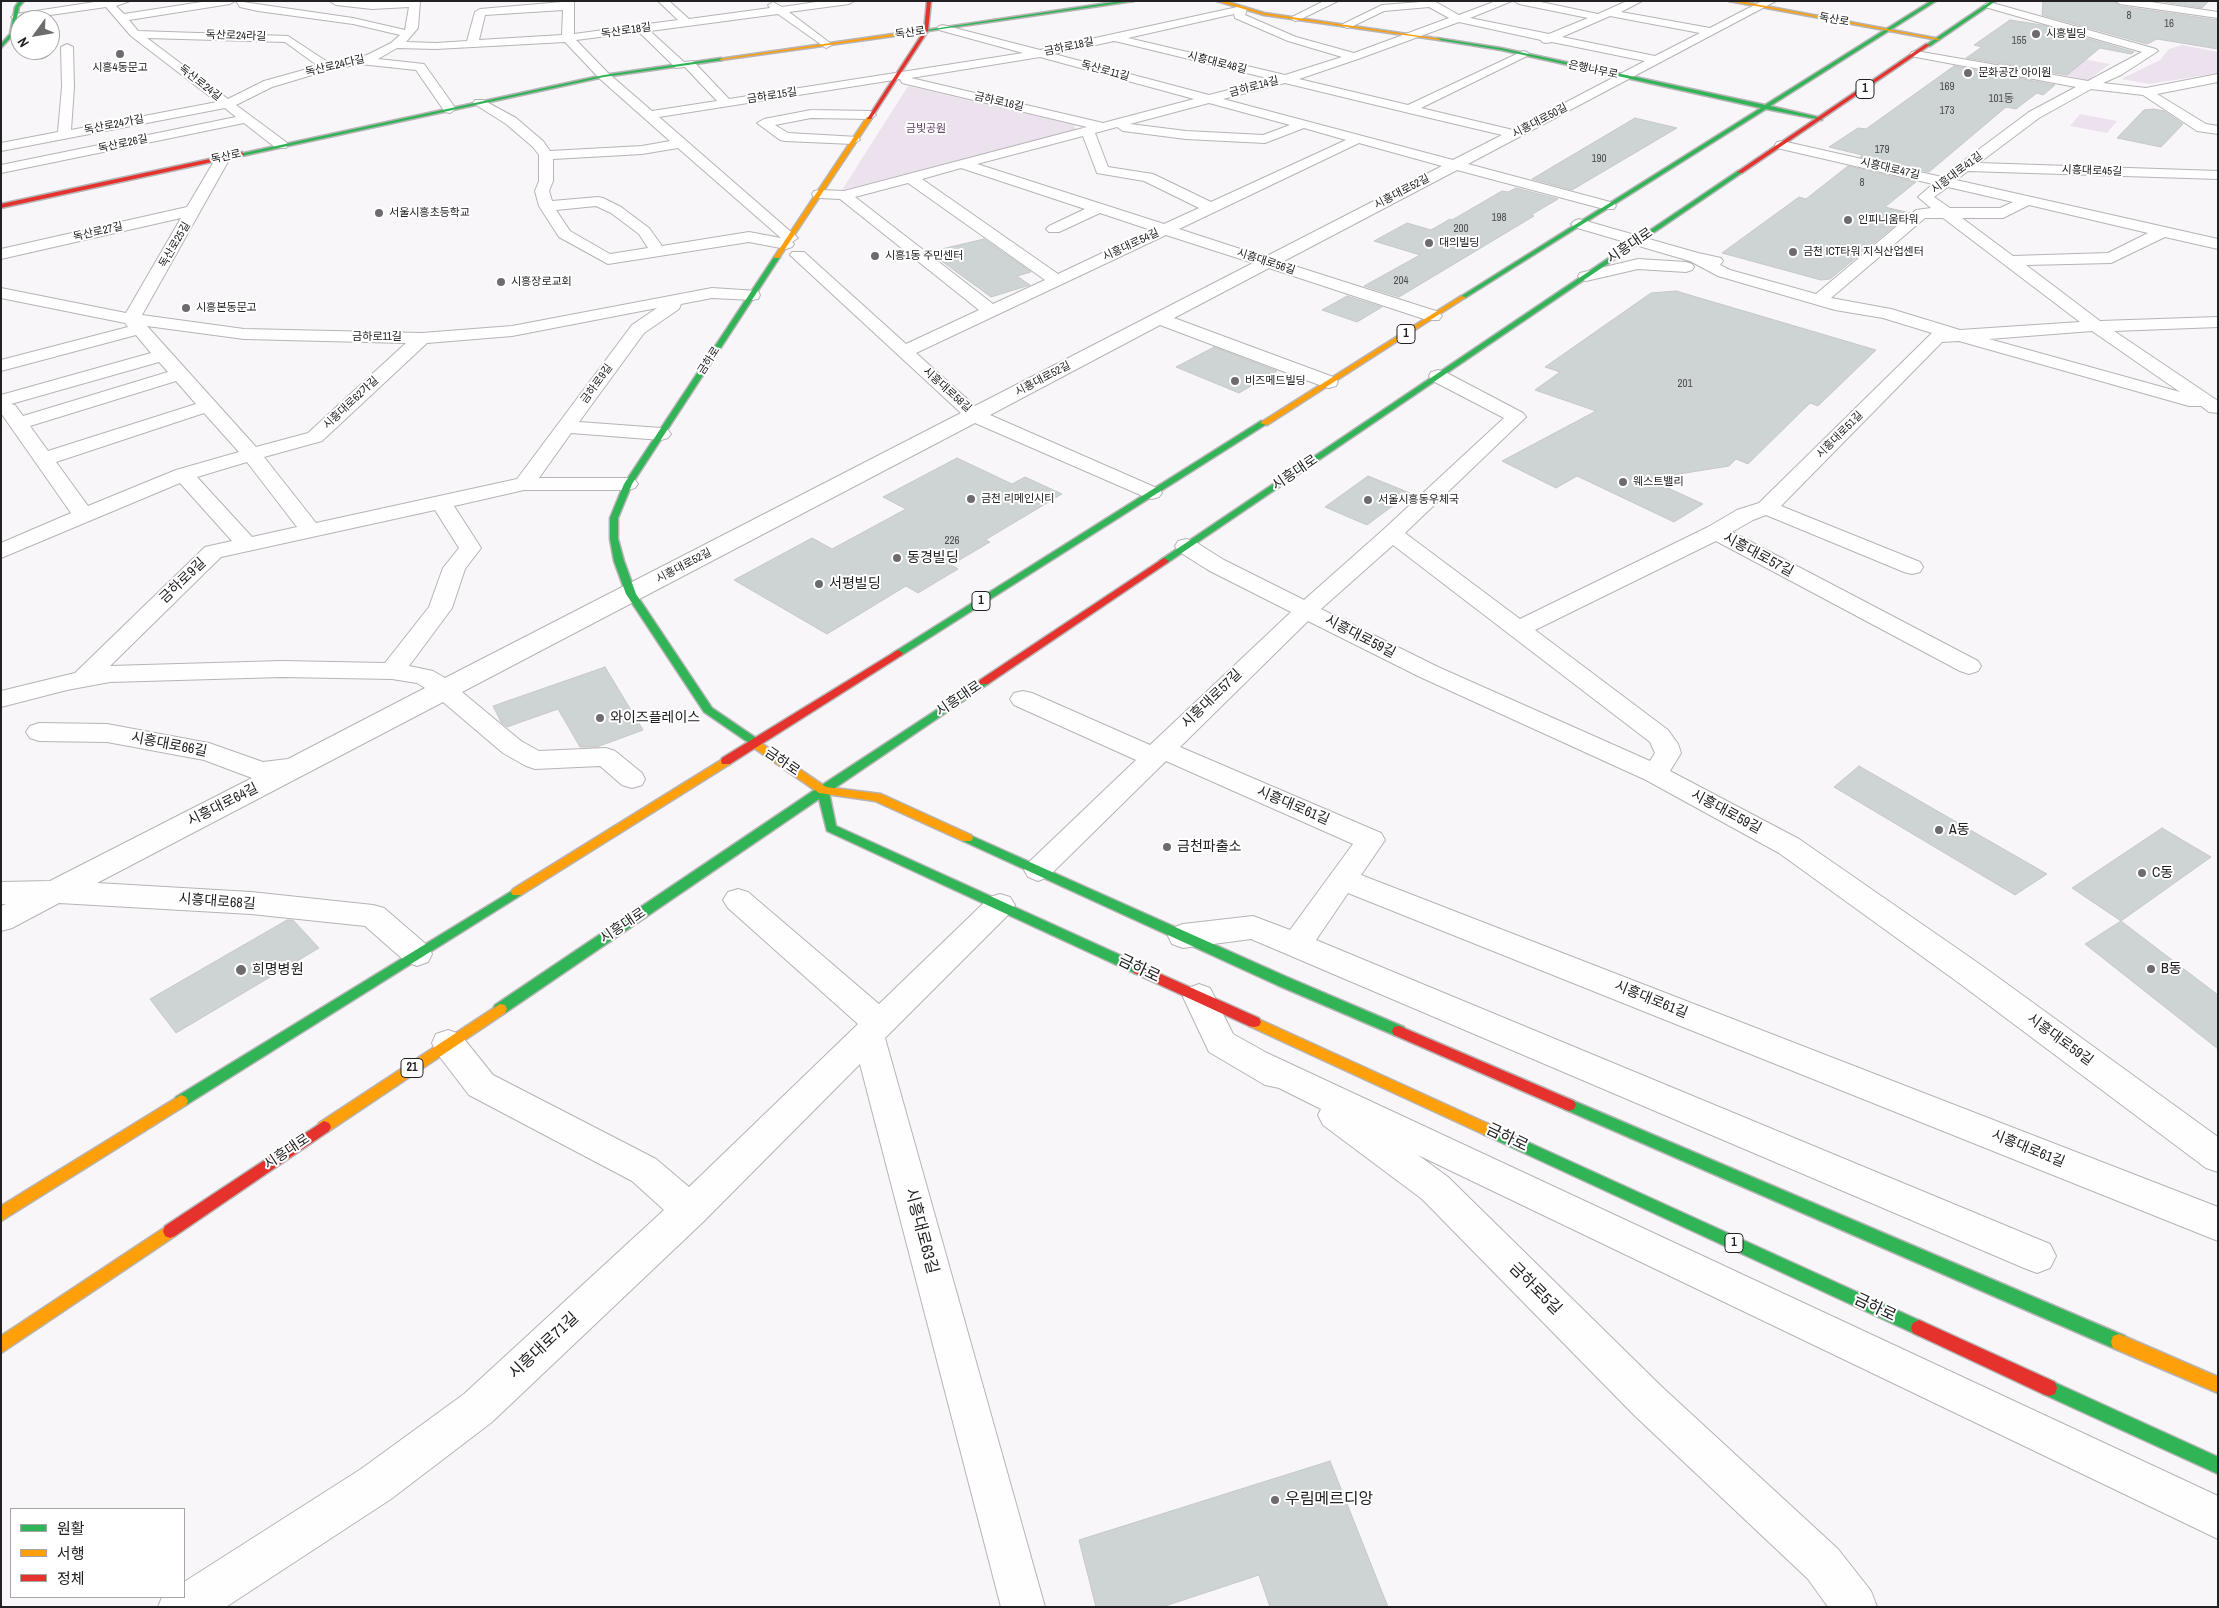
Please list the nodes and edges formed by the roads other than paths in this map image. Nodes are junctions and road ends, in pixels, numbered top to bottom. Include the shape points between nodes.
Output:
1 (126, 1) edge
2 (230, 1) edge
3 (241, 1) edge
4 (329, 1) edge
5 (663, 1) edge
6 (768, 1) edge
7 (848, 1) edge
8 (930, 1) edge
9 (1132, 1) edge
10 (1218, 1) edge
11 (1333, 1) edge
12 (1519, 1) edge
13 (1637, 1) edge
14 (1730, 1) edge
15 (1934, 1) edge
16 (2120, 1) edge
17 (107, 2) edge
18 (415, 2) edge
19 (1428, 2) edge
20 (1601, 3) dead end
21 (1991, 3) edge
22 (569, 4) edge
23 (1766, 4) edge
24 (1506, 7) edge
25 (1623, 7) junction
26 (692, 8) dead end
27 (1242, 9) junction
28 (58, 10) edge
29 (672, 10) junction
30 (780, 10) junction
31 (272, 11) junction
32 (1610, 13) junction
33 (2218, 15) edge
34 (1599, 17) junction
35 (121, 18) junction
36 (244, 18) dead end
37 (1295, 18) junction
38 (1458, 19) junction
39 (103, 20) dead end
40 (687, 23) junction
41 (1559, 23) dead end
42 (216, 24) dead end
43 (1347, 25) junction
44 (1577, 27) junction
45 (943, 28) junction
46 (1364, 28) junction
47 (642, 29) junction
48 (1596, 30) dead end
49 (1888, 30) junction
50 (926, 31) junction
51 (1711, 32) junction
52 (135, 34) junction
53 (179, 34) junction
54 (408, 34) junction
55 (1416, 35) junction
56 (568, 38) junction
57 (1113, 38) junction
58 (1550, 38) junction
59 (1938, 39) junction
60 (1300, 42) junction
61 (472, 44) junction
62 (1662, 44) dead end
63 (826, 45) junction
64 (67, 46) dead end
65 (395, 46) junction
66 (1681, 48) junction
67 (1039, 54) junction
68 (1520, 54) junction
69 (1916, 54) junction
70 (1354, 57) junction
71 (1656, 60) junction
72 (357, 61) junction
73 (685, 65) junction
74 (327, 67) junction
75 (604, 76) junction
76 (1624, 76) junction
77 (895, 78) junction
78 (2218, 78) edge
79 (1285, 79) junction
80 (2088, 86) junction
81 (2146, 92) junction
82 (1209, 99) junction
83 (1376, 101) junction
84 (480, 102) junction
85 (726, 103) junction
86 (226, 104) junction
87 (1765, 107) junction
88 (450, 109) junction
89 (1248, 109) junction
90 (1360, 109) dead end
91 (1409, 109) junction
92 (649, 115) junction
93 (870, 116) junction
94 (1230, 117) dead end
95 (245, 119) junction
96 (1820, 119) junction
97 (1335, 120) dead end
98 (1212, 124) dead end
99 (1303, 124) junction
100 (1101, 127) junction
101 (1318, 128) junction
102 (2218, 130) edge
103 (1514, 134) junction
104 (64, 135) junction
105 (1186, 135) junction
106 (1358, 139) junction
107 (853, 140) junction
108 (681, 143) junction
109 (281, 145) junction
110 (1782, 145) junction
111 (1, 146) edge
112 (546, 155) junction
113 (223, 158) junction
114 (962, 164) junction
115 (1455, 165) junction
116 (1966, 167) junction
117 (1, 169) edge
118 (2218, 175) edge
119 (911, 178) junction
120 (1946, 182) junction
121 (819, 194) junction
122 (844, 195) junction
123 (2028, 200) junction
124 (1, 206) edge
125 (546, 206) junction
126 (1609, 206) junction
127 (1099, 208) junction
128 (1210, 208) junction
129 (195, 210) junction
130 (1946, 213) junction
131 (1579, 224) junction
132 (1054, 229) dead end
133 (1164, 229) junction
134 (2164, 231) junction
135 (1638, 241) junction
136 (2218, 244) edge
137 (791, 245) junction
138 (658, 252) junction
139 (1, 254) edge
140 (1696, 258) junction
141 (2010, 261) junction
142 (1267, 262) junction
143 (1724, 273) junction
144 (1586, 276) junction
145 (1056, 280) junction
146 (1, 293) edge
147 (752, 295) junction
148 (1824, 296) junction
149 (683, 298) junction
150 (991, 311) junction
151 (1433, 316) junction
152 (1159, 319) junction
153 (2218, 322) edge
154 (135, 324) junction
155 (2096, 326) junction
156 (1959, 335) junction
157 (422, 338) junction
158 (904, 352) junction
159 (163, 355) junction
160 (1, 366) edge
161 (180, 374) junction
162 (1438, 376) junction
163 (1329, 382) junction
164 (1, 401) edge
165 (208, 406) junction
166 (2217, 408) edge
167 (974, 415) junction
168 (18, 424) junction
169 (566, 427) junction
170 (661, 434) junction
171 (251, 454) junction
172 (43, 459) junction
173 (183, 474) junction
174 (524, 484) junction
175 (628, 484) junction
176 (1152, 493) junction
177 (442, 502) junction
178 (1767, 508) junction
179 (84, 516) junction
180 (310, 530) junction
181 (1716, 532) junction
182 (1392, 534) junction
183 (247, 544) junction
184 (1186, 546) junction
185 (1, 551) edge
186 (1912, 567) dead end
187 (631, 594) junction
188 (1306, 610) junction
189 (1518, 629) junction
190 (1969, 666) dead end
191 (392, 672) junction
192 (82, 680) junction
193 (445, 690) junction
194 (1, 699) edge
195 (1023, 699) dead end
196 (38, 732) dead end
197 (755, 743) junction
198 (1157, 753) junction
199 (297, 767) junction
200 (1655, 774) junction
201 (632, 778) dead end
202 (823, 790) junction
203 (1038, 870) junction
204 (1342, 878) junction
205 (55, 892) junction
206 (1, 893) edge
207 (738, 900) dead end
208 (1000, 905) junction
209 (1, 920) edge
210 (1183, 936) junction
211 (1296, 945) junction
212 (417, 954) junction
213 (1199, 996) junction
214 (873, 1028) junction
215 (448, 1043) junction
216 (1262, 1065) junction
217 (2218, 1157) edge
218 (690, 1210) junction
219 (1, 1214) edge
220 (2218, 1224) edge
221 (2037, 1256) dead end
222 (1, 1345) edge
223 (2218, 1385) edge
224 (2218, 1466) edge
225 (2218, 1518) edge
226 (180, 1607) edge
227 (1023, 1607) edge
228 (1855, 1607) edge

1 - 17 street
2 - 35 street
3 - 31 street via 244,5
4 - 18 street via 372,6
5 - 29 street
6 - 30 street
7 - 30 street
8 - 50 main road, 금하로
9 - 45 main road, 독산로
10 - 27 main road, 은행나무로
11 - 37 street
12 - 34 street
13 - 25 street
14 - 23 main road, 독산로
15 - 49 main road, 1
16 - 33 street
17 - 28 street
17 - 35 street, 독산로24길
18 - 54 street via 412,28
19 - 38 street
19 - 43 street via 1382,8
20 - 25 street
21 - 59 main road, 시흥대로 / 1
21 - 80 street, 시흥대로41길 via 2152,51
22 - 56 street via 564,22
22 - 61 street via 480,12 481,27
23 - 49 main road, 독산로
23 - 51 street, 시흥대로50길
24 - 38 street, 금하로14길 via 1486,9
25 - 32 street
26 - 29 street
27 - 37 main road, 은행나무로
27 - 57 street, 금하로18길
27 - 60 street via 1239,16
29 - 40 street
30 - 40 street, 독산로18길
30 - 63 street
31 - 36 street
31 - 54 street via 353,21
32 - 34 street
32 - 51 street
34 - 44 street
35 - 39 street
35 - 52 street, 독산로24길
37 - 43 main road, 은행나무로
38 - 55 street, 금하로14길
38 - 58 street
40 - 47 street, 독산로18길
41 - 44 street
42 - 53 street
43 - 46 main road, 은행나무로
44 - 48 street
44 - 58 street
45 - 50 main road, 독산로
45 - 67 street, 독산로11길
46 - 55 main road, 은행나무로
46 - 60 street, 은행나무로
47 - 56 street, 독산로18길
47 - 73 street
49 - 59 main road, 독산로
49 - 87 main road, 1
50 - 63 main road, 독산로
50 - 77 main road, 금하로
51 - 66 street, 시흥대로50길
52 - 53 street, 독산로24라길
52 - 86 street, 독산로24길
53 - 74 street, 독산로24라길 via 288,39
54 - 65 street, 독산로24다길
55 - 68 main road, 은행나무로
55 - 70 street, 금하로14길
56 - 61 street, 독산로18길
56 - 75 street, 시흥대로58길
57 - 67 street, 금하로18길
57 - 79 street, 시흥대로48길
58 - 68 street
58 - 71 street
59 - 69 main road, 시흥대로 / 1
60 - 70 street
61 - 65 street, 독산로18길
62 - 66 street
63 - 73 main road, 독산로
64 - 104 street
65 - 72 street, 독산로24다길
66 - 71 street, 시흥대로50길
67 - 77 street, 금하로18길
67 - 82 street, 독산로11길
68 - 76 main road, 은행나무로
68 - 91 street
69 - 80 street
69 - 96 main road, 시흥대로 / 1
70 - 79 street, 금하로14길
71 - 76 street, 시흥대로50길
72 - 74 street, 독산로24다길
72 - 88 street via 420,67
73 - 75 main road, 독산로
73 - 85 street
74 - 86 street, 독산로24다길 via 268,84
75 - 84 main road, 독산로
75 - 92 street, 시흥대로58길
76 - 87 main road, 은행나무로
76 - 103 street, 시흥대로50길
77 - 85 street, 금하로15길
77 - 93 main road, 금하로
77 - 100 street, 금하로16길
78 - 81 street
79 - 82 street, 금하로14길
79 - 83 street, 시흥대로48길
80 - 81 street
80 - 116 street, 시흥대로41길 via 2034,115
81 - 102 street via 2202,128
82 - 89 street
82 - 100 street, 금하로14길
83 - 90 street
83 - 91 street, 시흥대로48길
84 - 88 main road, 독산로
84 - 112 street via 511,121
85 - 92 street, 금하로15길
86 - 95 street, 독산로24길
86 - 104 street, 독산로24가길
87 - 96 main road, 은행나무로
87 - 126 main road, 1
88 - 109 main road, 독산로
89 - 94 street
89 - 99 street
91 - 103 street, 시흥대로48길
92 - 108 street, 시흥대로58길
93 - 107 main road, 금하로
93 - 107 street via 811,114 764,123 785,138
95 - 109 street, 독산로24길
95 - 117 street, 독산로26길
96 - 110 main road, 시흥대로 / 1
97 - 101 street
98 - 105 street
99 - 101 street
99 - 105 street via 1265,139
100 - 105 street
100 - 114 street, 금하로14길
100 - 128 street via 1102,170 1148,177
101 - 106 street
103 - 115 street, 시흥대로50길
104 - 111 street, 독산로24가길
106 - 115 street
106 - 128 street, 시흥대로54길
107 - 121 main road, 금하로
108 - 112 street via 642,150
108 - 137 street, 시흥대로58길
109 - 113 main road, 독산로
110 - 120 street, 시흥대로47길
110 - 135 main road, 시흥대로 / 1
112 - 125 street via 546,182 542,191
113 - 124 main road, 독산로
113 - 129 street, 독산로25길
114 - 119 street, 금하로14길
114 - 127 street, 시흥대로56길
115 - 126 street
115 - 142 street, 시흥대로52길
116 - 118 street, 시흥대로45길
116 - 120 street, 시흥대로41길
119 - 122 street, 금하로14길
119 - 145 street
120 - 123 street, 시흥대로47길
120 - 130 street, 시흥대로41길 via 1925,197
121 - 122 street, 금하로14길
121 - 137 main road, 금하로
122 - 150 street
123 - 130 street via 2003,213
123 - 134 street, 시흥대로47길
125 - 138 street via 598,201 644,231
125 - 138 street via 564,234 608,259
126 - 131 main road, 1
127 - 132 street
127 - 133 street, 시흥대로56길
128 - 133 street, 시흥대로54길
129 - 139 street, 독산로27길
129 - 154 street, 독산로25길
130 - 141 street, 시흥대로41길
130 - 148 street via 1921,213
131 - 135 street, 시흥대로51길
131 - 151 main road, 1
133 - 142 street, 시흥대로56길
133 - 145 street, 시흥대로54길
134 - 136 street, 시흥대로47길
134 - 141 street via 2111,258
135 - 140 street, 시흥대로51길
135 - 144 main road, 시흥대로 / 1
137 - 138 street via 749,237
137 - 147 main road, 금하로
137 - 158 street, 시흥대로58길
140 - 143 street, 시흥대로51길
140 - 148 street, 시흥대로51길 via 1731,264
141 - 155 street, 시흥대로41길
142 - 151 street, 시흥대로56길
142 - 152 street, 시흥대로52길
143 - 144 street via 1638,264
143 - 148 street, 시흥대로51길
144 - 162 main road, 시흥대로 / 1
145 - 150 street, 시흥대로54길
146 - 154 street, 금하로11길
147 - 149 street, 금하로11길 via 712,293
147 - 170 main road, 금하로
148 - 156 street, 시흥대로51길 via 1841,306 1885,313
149 - 157 street, 금하로11길 via 512,331
149 - 169 street, 금하로9길 via 638,329
150 - 158 street, 시흥대로54길
151 - 163 main road, 1
152 - 163 street
152 - 167 street, 시흥대로52길
153 - 155 street, 시흥대로51길
154 - 157 street, 금하로11길 via 244,334
154 - 159 street
154 - 160 street
155 - 156 street, 시흥대로51길
155 - 166 street, 시흥대로41길
156 - 166 street, 시흥대로51길
156 - 178 street, 시흥대로51길 via 1937,338
157 - 171 street, 시흥대로62가길 via 315,437
158 - 167 street, 시흥대로58길
159 - 161 street
159 - 164 street
161 - 165 street
161 - 168 street
162 - 182 street, 시흥대로57길 via 1516,418
162 - 184 main road, 시흥대로 / 1
163 - 176 main road, 1
164 - 168 street
165 - 171 street
165 - 172 street
167 - 176 street, 시흥대로58길
167 - 187 street, 시흥대로52길
168 - 172 street
169 - 170 street
169 - 174 street, 금하로9길
170 - 175 main road, 금하로
171 - 173 street, 시흥대로62가길
171 - 180 street
172 - 179 street
173 - 179 street, 시흥대로62가길
173 - 183 street
174 - 175 street, 금하로9길
174 - 177 street, 금하로9길
175 - 187 main road, 금하로 via 614,518 614,539
176 - 197 main road, 1
177 - 180 street, 금하로9길
177 - 191 street via 470,548 454,568 440,608
178 - 181 street, 시흥대로51길 via 1745,514
178 - 186 street
179 - 185 street, 시흥대로62가길
180 - 183 street, 금하로9길
181 - 189 street, 시흥대로57길
181 - 190 street, 시흥대로57길
182 - 188 street, 시흥대로57길
182 - 189 street
183 - 192 street, 금하로9길 via 213,552
184 - 188 street, 시흥대로59길 via 1216,565
184 - 202 main road, 시흥대로 / 1
187 - 193 street
187 - 197 main road, 금하로 via 708,710
188 - 198 street, 시흥대로57길
188 - 200 street, 시흥대로59길 via 1429,672
189 - 200 street via 1660,736 1668,753
191 - 192 street via 282,669 110,674
191 - 193 street via 424,676
192 - 194 street
193 - 199 street, 시흥대로64길
193 - 201 street via 512,747 535,760 606,757
195 - 198 street, 시흥대로61길
196 - 199 street, 시흥대로66길 via 108,733 208,752 262,771
197 - 202 main road, 금하로
197 - 212 main road
198 - 203 street, 시흥대로57길
198 - 204 street, 시흥대로61길 via 1371,840
199 - 205 street, 시흥대로64길
200 - 217 street, 시흥대로59길 via 1789,846 1970,974
202 - 203 main road, 금하로 via 877,797
202 - 208 main road, 금하로 / 1 via 831,828
202 - 215 main road, 시흥대로 / 21
203 - 210 main road, 금하로
204 - 211 street
204 - 220 street, 시흥대로61길
205 - 206 street, 시흥대로68길
205 - 209 street, 시흥대로64길
205 - 212 street, 시흥대로68길 via 252,904 373,916
207 - 214 street
208 - 213 main road, 금하로 / 1
208 - 214 street
210 - 211 street via 1253,928
210 - 223 main road, 금하로
211 - 221 street
212 - 219 main road
213 - 216 street, 금하로5길 via 1221,1043
213 - 224 main road, 금하로 / 1
214 - 218 street, 시흥대로71길
214 - 227 street, 시흥대로63길
215 - 218 street via 481,1085 644,1170
215 - 222 main road, 시흥대로 / 21
216 - 225 street
216 - 228 street, 금하로5길 via 1361,1132 1435,1188 1648,1401 1823,1564
218 - 226 street, 시흥대로71길 via 478,1408 376,1484 208,1593

